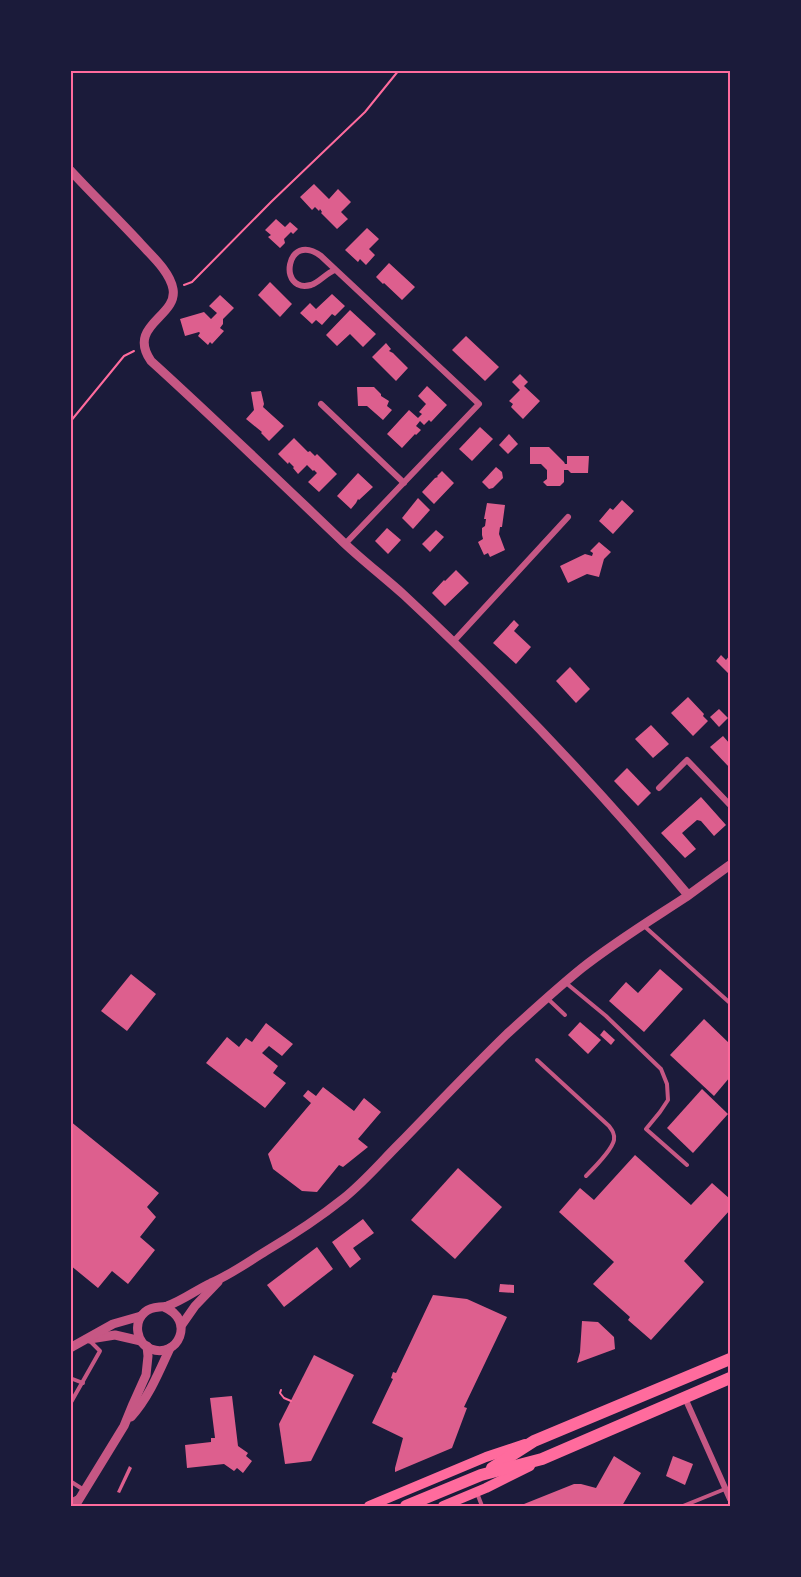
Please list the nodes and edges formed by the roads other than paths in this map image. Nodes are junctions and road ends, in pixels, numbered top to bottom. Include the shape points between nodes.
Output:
1 (70, 170) edge
2 (335, 270) junction
3 (321, 404) dead end
4 (404, 483) junction
5 (568, 517) dead end
6 (345, 544) junction
7 (453, 642) junction
8 (659, 788) dead end
9 (730, 805) edge
10 (730, 865) edge
11 (688, 895) junction
12 (643, 925) junction
13 (565, 983) junction
14 (547, 998) junction
15 (730, 1003) edge
16 (565, 1015) dead end
17 (537, 1060) dead end
18 (687, 1166) dead end
19 (586, 1176) dead end
20 (221, 1279) junction
21 (164, 1307) junction
22 (141, 1316) junction
23 (181, 1326) junction
24 (87, 1339) junction
25 (144, 1343) junction
26 (70, 1348) edge
27 (170, 1348) junction
28 (730, 1359) edge
29 (70, 1378) edge
30 (730, 1378) edge
31 (83, 1383) junction
32 (685, 1398) junction
33 (70, 1404) edge
34 (124, 1426) junction
35 (534, 1441) junction
36 (542, 1459) junction
37 (481, 1474) junction
38 (70, 1481) edge
39 (726, 1489) junction
40 (476, 1492) junction
41 (83, 1493) junction
42 (730, 1499) edge
43 (70, 1501) edge
44 (75, 1506) edge
45 (369, 1506) edge
46 (406, 1506) edge
47 (443, 1506) edge
48 (482, 1506) edge
49 (683, 1506) edge

1 - 6 street via 168,276 173,296 145,337 143,347 151,361
2 - 2 street via 314,251 299,252 289,262 294,282 303,285 318,282
2 - 4 street via 479,404
3 - 4 street
4 - 6 street
5 - 7 street
6 - 7 street
7 - 11 street via 628,825
8 - 9 street via 687,760
10 - 11 street
11 - 12 street
12 - 13 street
12 - 15 lane
13 - 14 street
13 - 18 lane via 661,1069 668,1100 646,1129
14 - 16 lane
14 - 20 street via 345,1197
17 - 19 lane via 613,1132 611,1147
20 - 21 street
20 - 23 street
21 - 22 street via 151,1308
21 - 23 street via 176,1313
22 - 24 street via 113,1324
22 - 25 street via 137,1328
23 - 27 street via 179,1339
24 - 25 street via 116,1335
24 - 26 street
24 - 31 lane via 100,1350
25 - 27 street via 156,1350
25 - 34 street via 148,1356 146,1375
27 - 34 street via 139,1408
28 - 35 main road
29 - 31 lane
30 - 32 main road
31 - 33 lane
32 - 36 main road
32 - 39 street
34 - 41 street
35 - 37 main road
35 - 45 main road
36 - 37 main road
36 - 40 main road
37 - 46 main road
38 - 41 lane
39 - 42 street
39 - 49 lane
40 - 47 main road
40 - 48 lane
41 - 43 lane
41 - 44 street

